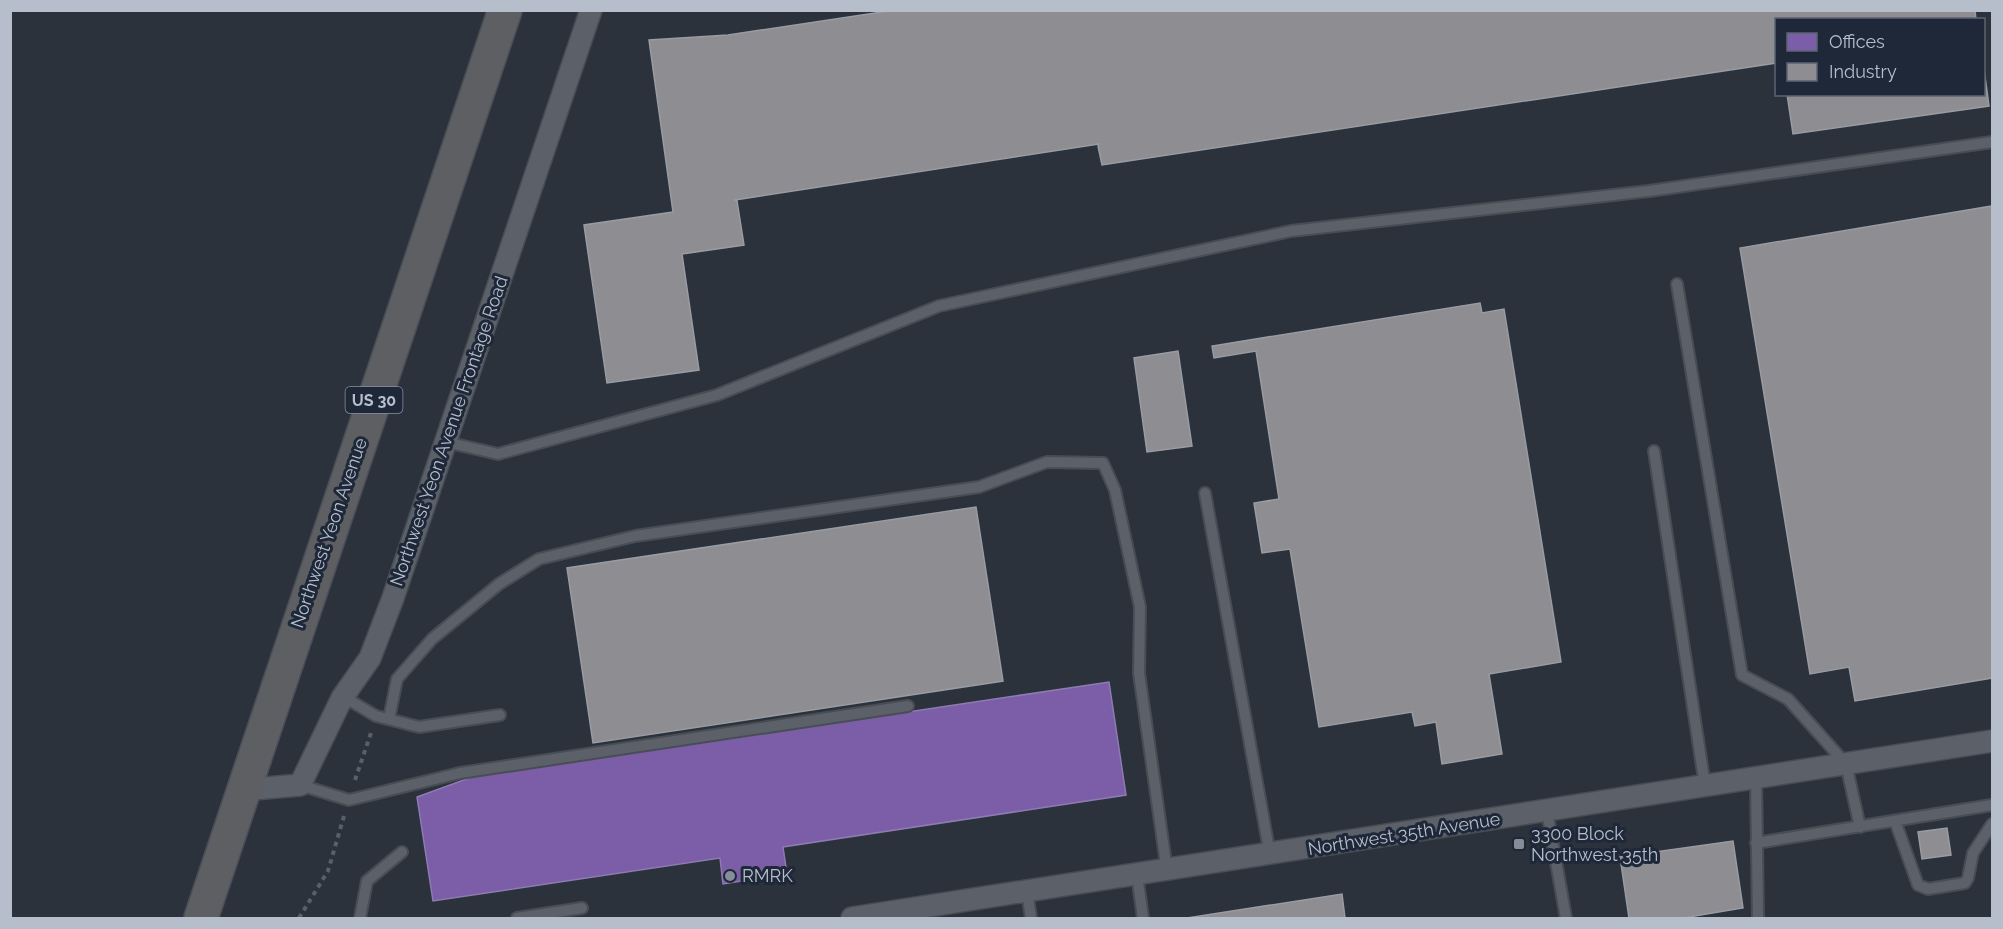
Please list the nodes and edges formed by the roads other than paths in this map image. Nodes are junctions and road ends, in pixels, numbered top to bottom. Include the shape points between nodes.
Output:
1 (505, 10) edge
2 (591, 10) edge
3 (1992, 142) edge
4 (1677, 284) dead end
5 (446, 442) junction
6 (1654, 451) dead end
7 (1205, 493) dead end
8 (342, 698) junction
9 (908, 706) dead end
10 (500, 715) dead end
11 (389, 719) junction
12 (1992, 741) edge
13 (1846, 764) junction
14 (1756, 778) junction
15 (300, 785) junction
16 (1705, 786) junction
17 (243, 790) junction
18 (1992, 806) edge
19 (1546, 811) junction
20 (1894, 821) junction
21 (1992, 824) edge
22 (1860, 826) junction
23 (1756, 843) junction
24 (402, 852) dead end
25 (1270, 855) junction
26 (1167, 871) junction
27 (1137, 875) junction
28 (1027, 892) junction
29 (582, 908) dead end
30 (541, 917) edge
31 (201, 918) edge
32 (360, 918) edge
33 (517, 918) edge
34 (852, 918) edge
35 (1031, 918) edge
36 (1143, 918) edge
37 (1566, 918) edge
38 (1758, 918) edge

1 - 17 highway, Northwest Yeon Avenue / US 30
2 - 5 street, Northwest Yeon Avenue Frontage Road
3 - 5 lane via 1649,191 1291,231 939,306 717,395 498,454
4 - 13 lane via 1742,675 1788,699
5 - 8 street, Northwest Yeon Avenue Frontage Road via 370,658
6 - 16 lane
7 - 25 lane
8 - 11 lane
8 - 15 street, Northwest Yeon Avenue Frontage Road
9 - 15 lane via 460,773 349,800
10 - 11 lane via 419,727
11 - 26 lane via 397,679 432,639 499,584 539,559 635,536 979,487 1047,462 1103,463 1115,490 1140,606 1139,673
12 - 13 street, Northwest 35th Avenue
13 - 14 street, Northwest 35th Avenue
13 - 22 lane
14 - 16 street, Northwest 35th Avenue
14 - 23 lane
15 - 17 street
16 - 19 street, Northwest 35th Avenue
17 - 31 highway, Northwest Yeon Avenue / US 30
18 - 20 lane
19 - 25 street, Northwest 35th Avenue
19 - 37 lane
20 - 21 lane via 1918,885 1928,889 1965,883 1973,853
20 - 22 lane
22 - 23 lane
23 - 38 lane
24 - 32 lane via 367,881
25 - 26 street, Northwest 35th Avenue
26 - 27 street, Northwest 35th Avenue
27 - 28 street, Northwest 35th Avenue
27 - 36 lane
28 - 34 street, Northwest 35th Avenue
28 - 35 lane
29 - 30 lane
30 - 33 lane

